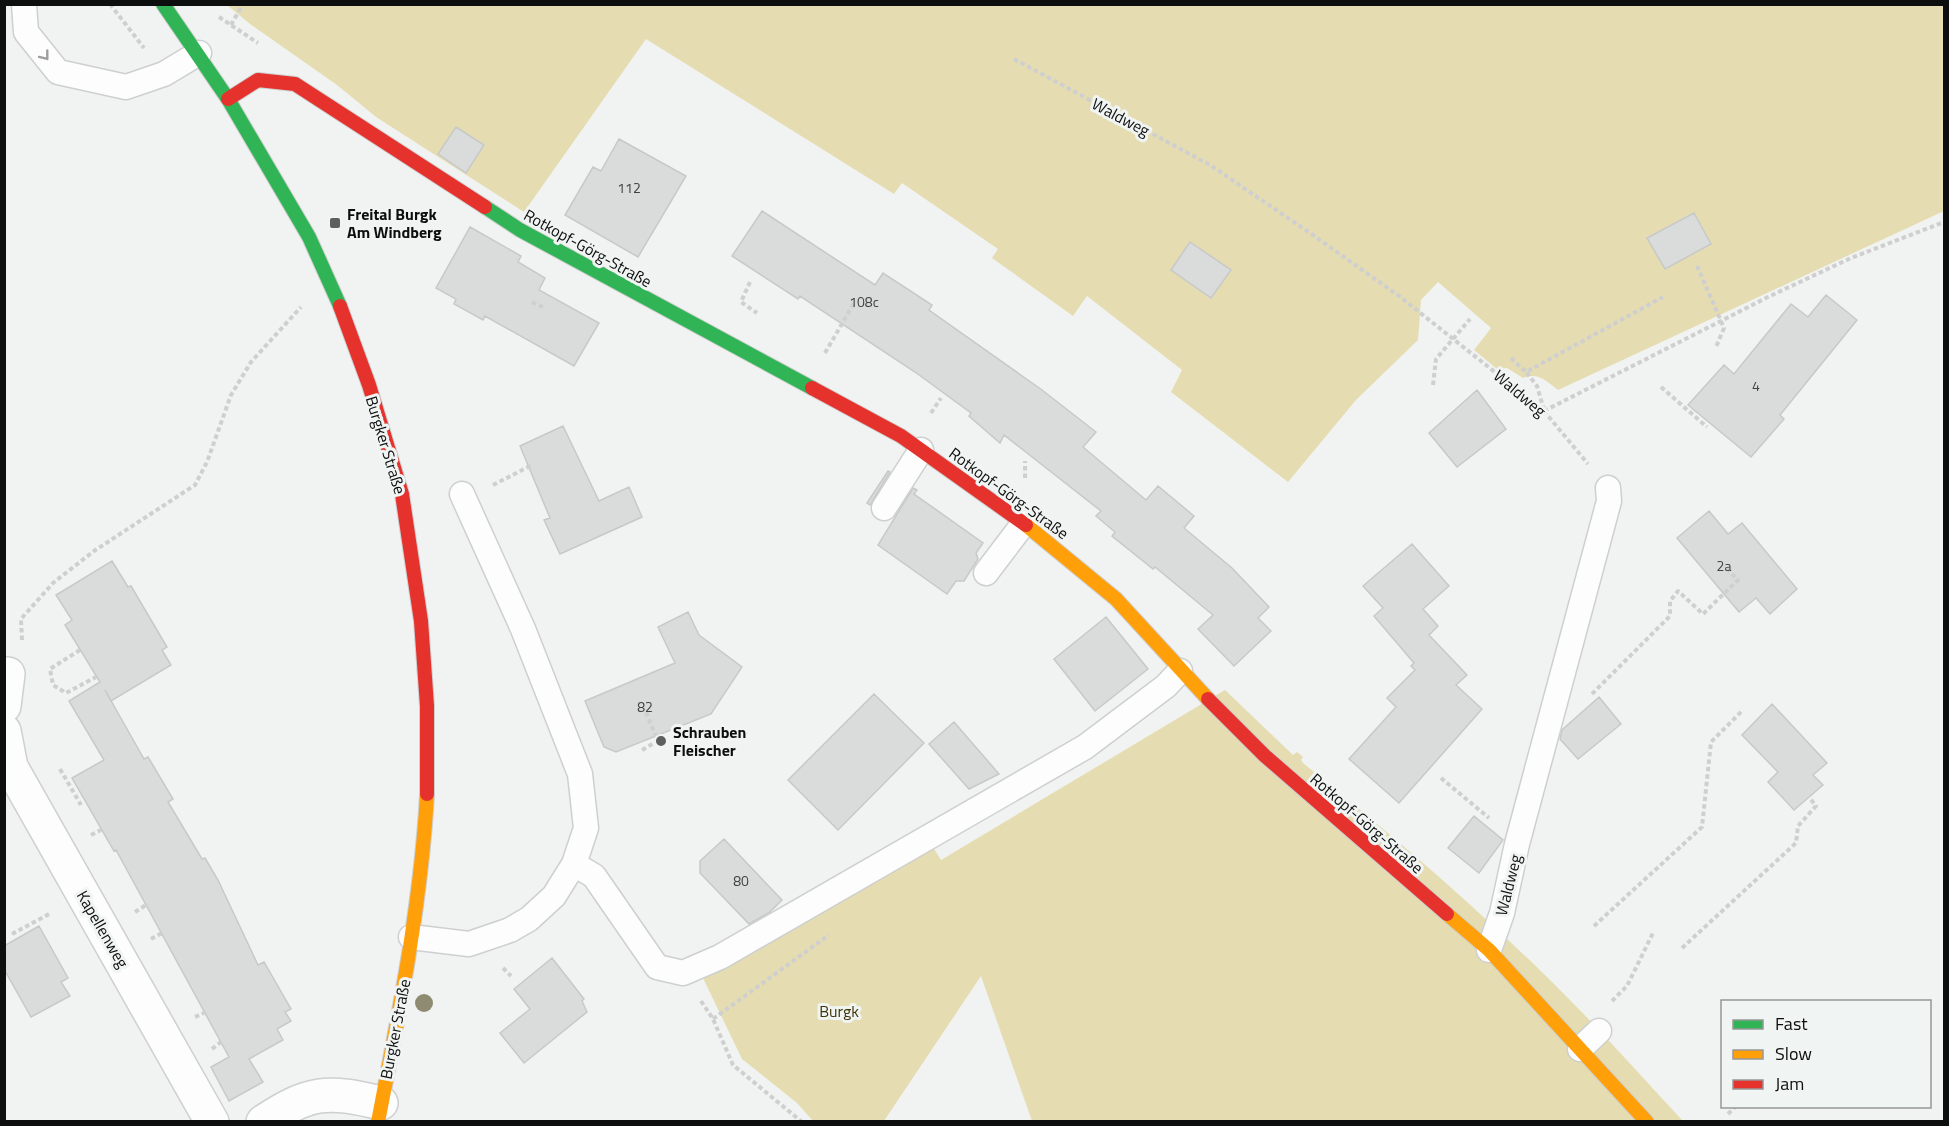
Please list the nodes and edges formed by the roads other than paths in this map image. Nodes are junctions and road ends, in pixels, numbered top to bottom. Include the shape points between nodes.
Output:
1 (24, 4) edge
2 (163, 4) edge
3 (199, 53) junction
4 (228, 99) junction
5 (921, 450) junction
6 (1608, 488) road end
7 (462, 494) dead end
8 (884, 508) dead end
9 (1024, 523) junction
10 (986, 573) dead end
11 (1180, 670) junction
12 (4, 731) edge
13 (574, 864) junction
14 (411, 937) junction
15 (1489, 950) junction
16 (1599, 1031) dead end
17 (1580, 1049) junction
18 (379, 1112) edge
19 (212, 1122) edge
20 (263, 1122) edge
21 (1647, 1122) edge

1 -> 3 lane via 26,32 58,72 126,87 164,74
2 - 3 street, Burgker Straße
3 - 4 street, Burgker Straße
4 - 5 street, Rotkopf-Görg-Straße via 258,80 295,84 520,230 902,436
4 - 14 street, Burgker Straße via 309,237 336,296 369,385 402,494 421,621 427,706 427,796
5 - 8 lane
5 - 9 street, Rotkopf-Görg-Straße
6 - 15 lane, Waldweg via 1609,501 1502,913
7 - 13 lane via 523,629 580,774 586,828
9 - 10 lane
9 - 11 street, Rotkopf-Görg-Straße via 1116,599
11 - 13 lane via 1166,686 1085,747 720,957 683,973 657,967 594,876
11 - 15 street, Rotkopf-Görg-Straße via 1265,756
12 - 19 street, Kapellenweg via 11,768
13 - 14 lane via 554,896 510,930 469,944
14 - 18 street, Burgker Straße
15 - 17 street, Rotkopf-Görg-Straße
16 - 17 lane
17 - 21 street, Rotkopf-Görg-Straße
18 - 20 street via 346,1095 323,1094 290,1103

